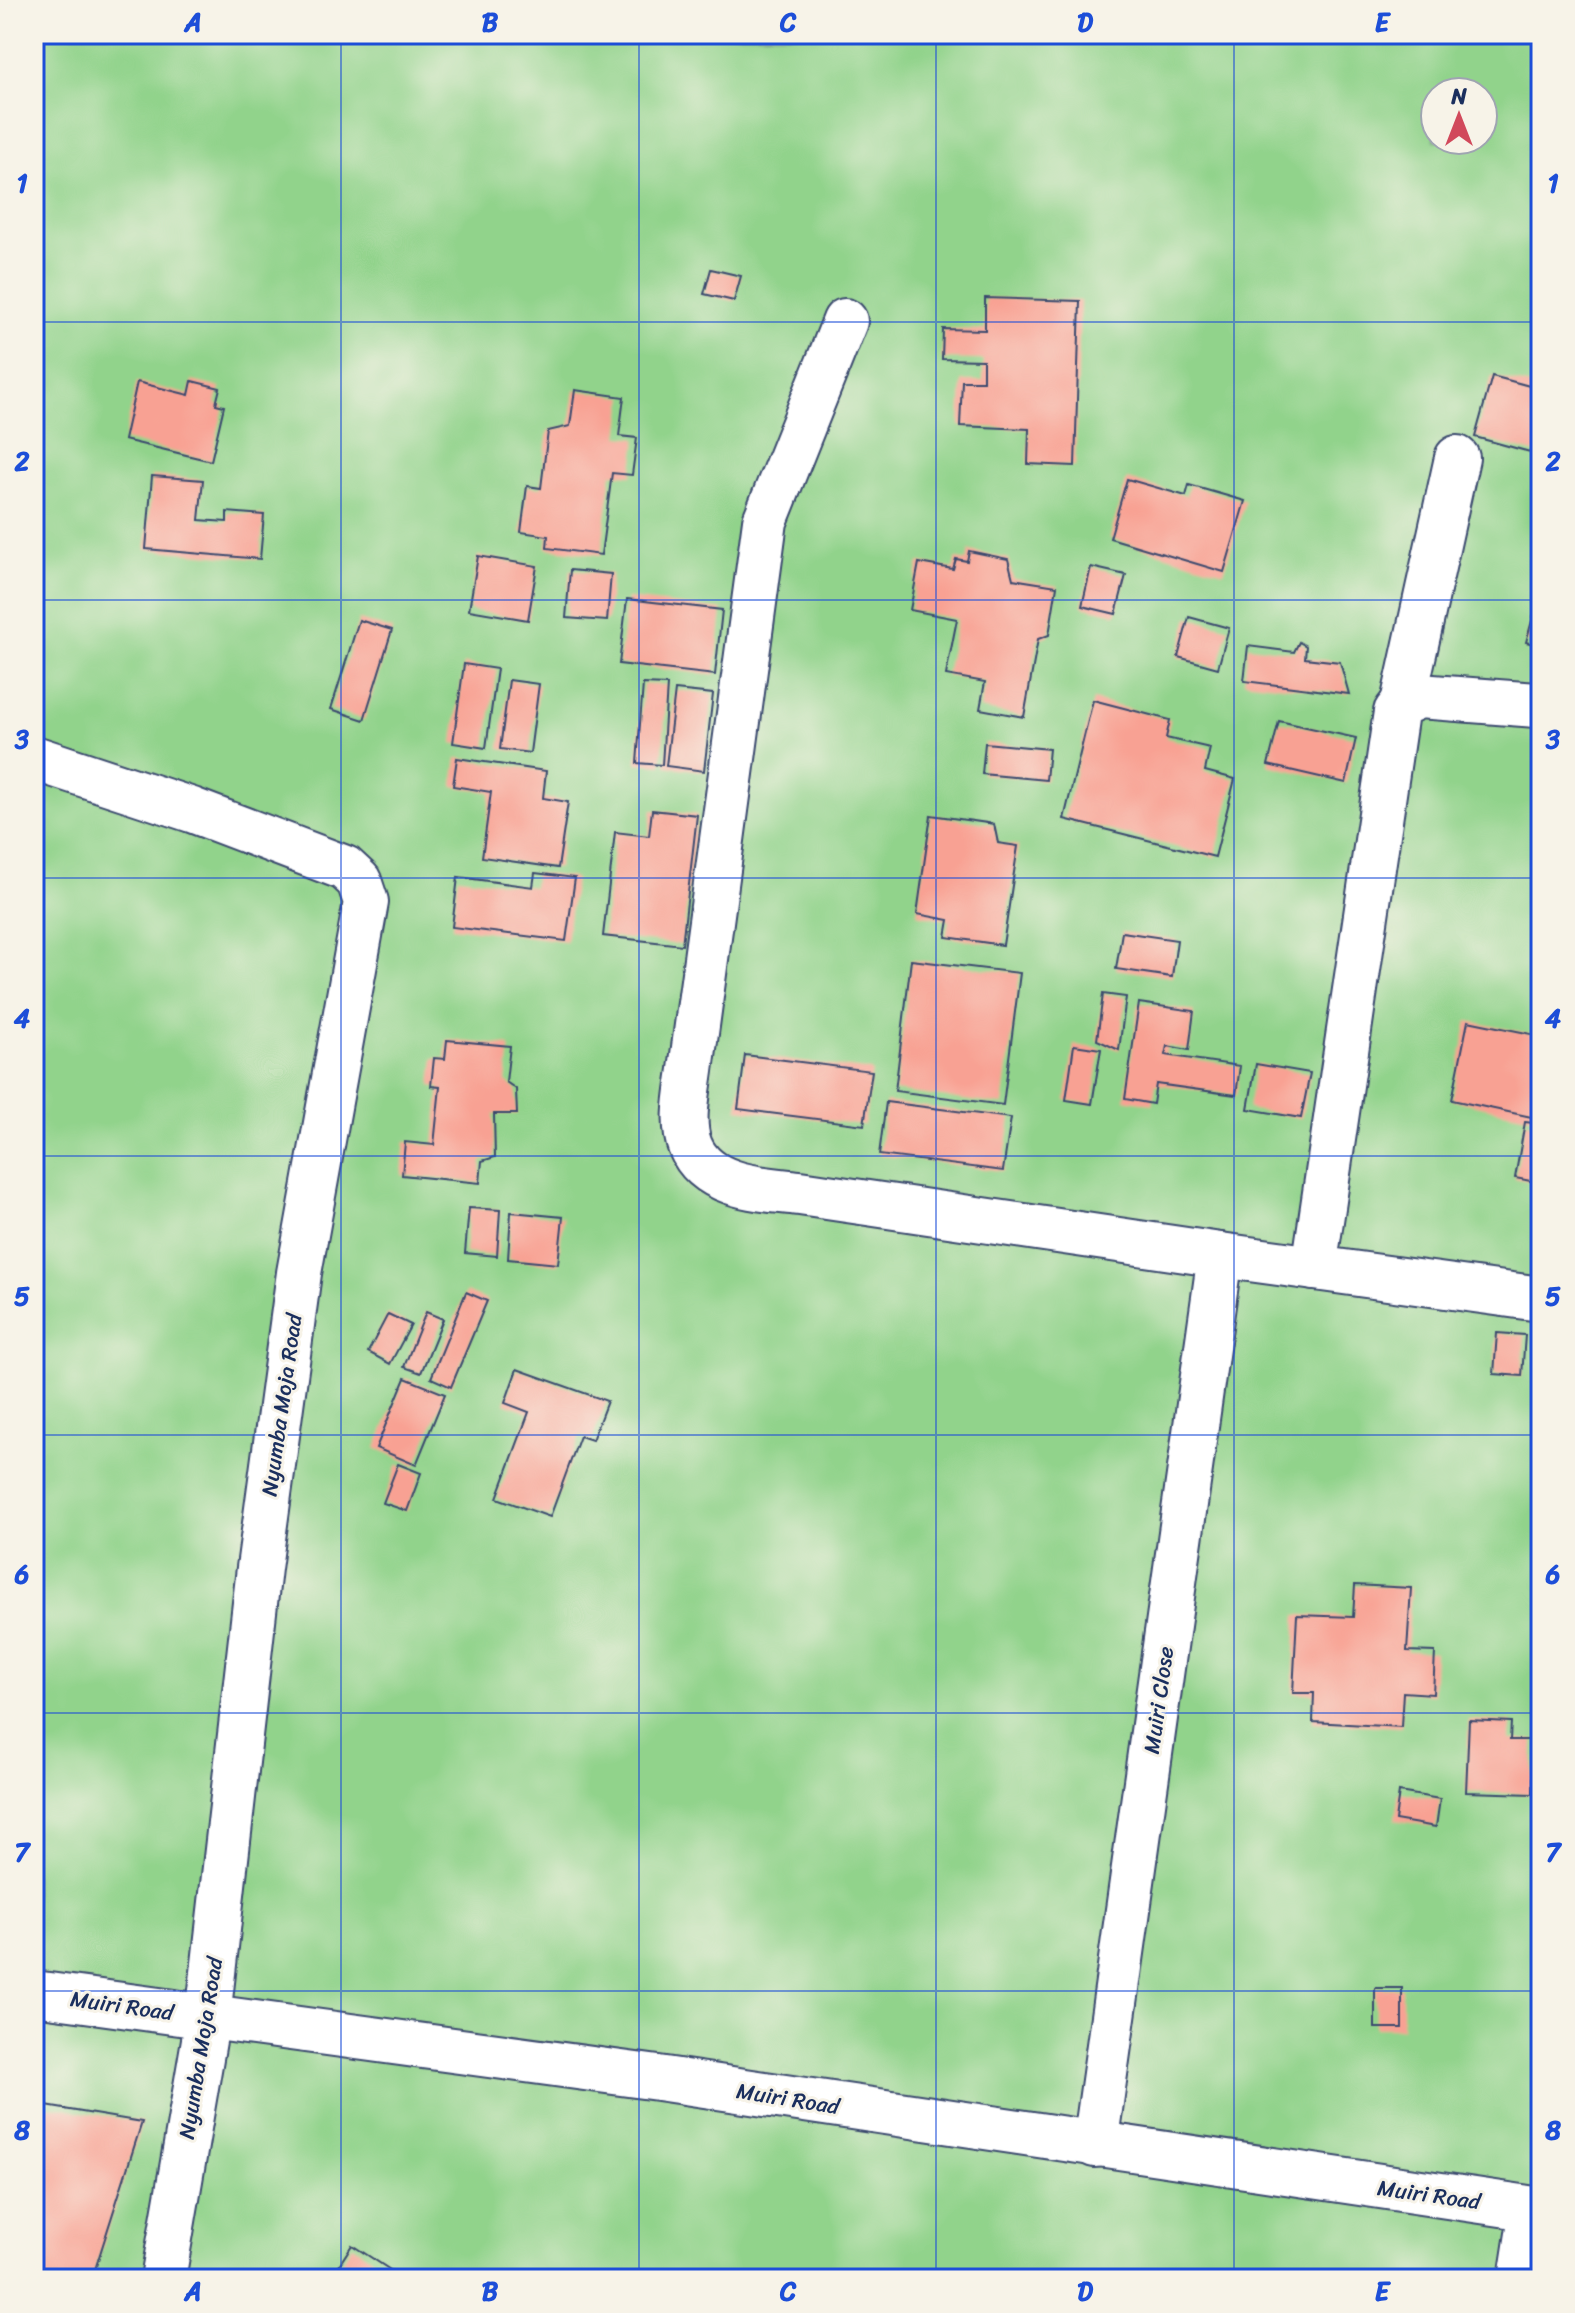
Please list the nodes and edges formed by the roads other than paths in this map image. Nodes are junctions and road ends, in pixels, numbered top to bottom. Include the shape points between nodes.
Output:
1 (845, 321) dead end
2 (1457, 458) dead end
3 (1403, 703) junction
4 (1537, 705) dead end
5 (34, 758) edge
6 (1220, 1255) junction
7 (1314, 1268) junction
8 (1541, 1299) edge
9 (34, 1993) edge
10 (208, 2017) junction
11 (1095, 2145) junction
12 (1536, 2210) edge
13 (163, 2279) edge
14 (1521, 2279) edge

1 - 6 street via 765,521 686,1110 689,1145 717,1176 745,1188
2 - 3 street
3 - 4 street via 1432,696
3 - 7 street via 1396,712
5 - 10 street, Nyumba Moja Road via 345,868 359,881 366,902 297,1289 257,1582
6 - 7 street
6 - 11 street, Muiri Close
7 - 8 street
9 - 10 street, Muiri Road
10 - 11 street, Muiri Road
10 - 13 street, Nyumba Moja Road
11 - 12 street, Muiri Road
12 - 14 street

